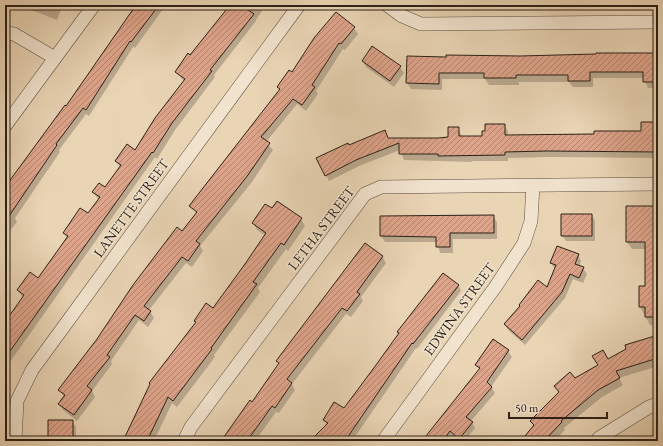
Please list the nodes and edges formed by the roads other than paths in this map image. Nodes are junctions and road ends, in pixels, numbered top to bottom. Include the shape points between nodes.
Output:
1 (94, 5) edge
2 (299, 5) edge
3 (387, 5) edge
4 (658, 22) edge
5 (5, 33) edge
6 (55, 58) junction
7 (5, 126) edge
8 (658, 184) edge
9 (533, 185) junction
10 (658, 404) edge
11 (15, 441) edge
12 (184, 441) edge
13 (383, 441) edge
14 (597, 441) edge

1 - 6 street
2 - 11 street, LANETTE STREET via 32,370 16,401
3 - 4 street via 402,16 422,24
5 - 6 street via 14,34
6 - 7 street
8 - 9 street, LETHA STREET
9 - 12 street, LETHA STREET via 381,187 365,194 191,427
9 - 13 street, EDWINA STREET via 530,221 524,243 496,286
10 - 14 street via 649,406

